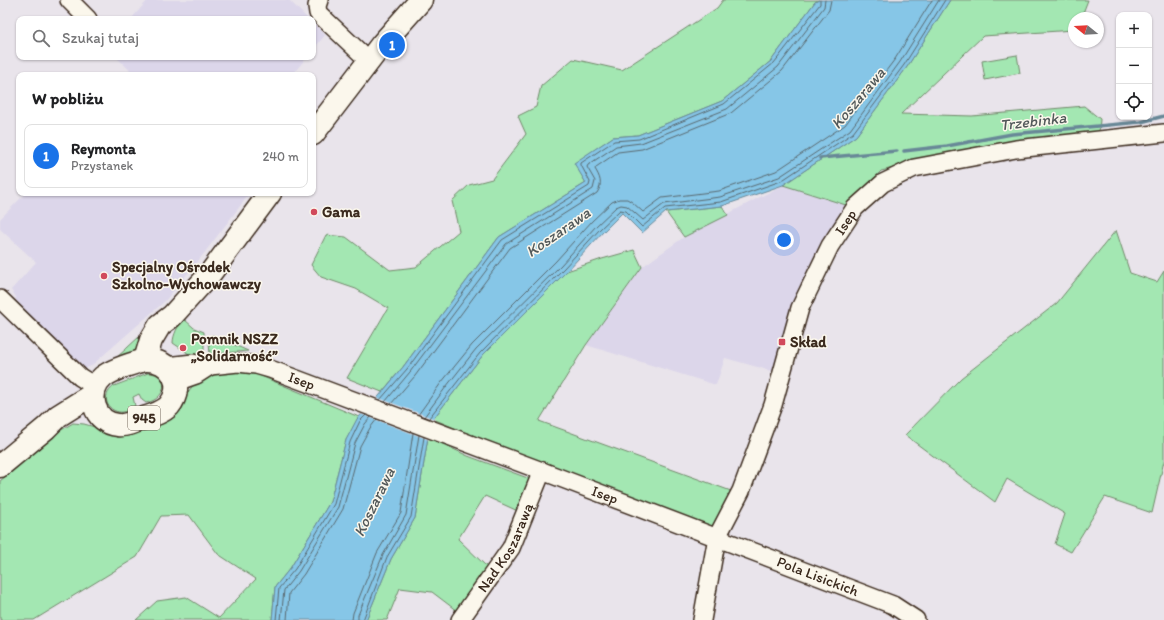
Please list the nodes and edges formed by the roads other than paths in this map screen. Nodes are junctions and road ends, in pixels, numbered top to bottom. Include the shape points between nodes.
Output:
1 (69, 0) edge
2 (319, 0) edge
3 (422, 0) edge
4 (85, 16) edge
5 (369, 61) junction
6 (316, 130) edge
7 (1164, 133) edge
8 (268, 196) edge
9 (0, 299) edge
10 (163, 368) junction
11 (96, 398) junction
12 (0, 466) edge
13 (542, 471) junction
14 (717, 537) junction
15 (460, 620) edge
16 (702, 620) edge
17 (916, 620) edge

1 - 4 street
2 - 5 street via 318,13
3 - 5 main road
5 - 6 main road
7 - 14 street, Isep via 1016,149 914,168 883,183 855,208 830,246 800,308 773,405 741,491
8 - 10 main road, 945 via 209,275 158,328 149,346
9 - 11 street via 80,377
10 - 11 main road via 107,375 99,382
10 - 11 main road, 945 via 174,396 168,406 159,412 128,424 117,425 107,422
10 - 13 street, Isep via 196,375 210,366 232,363 256,365
11 - 12 main road via 80,417 46,428
13 - 14 street, Isep
13 - 15 street, Nad Koszarawą via 511,548
14 - 16 street, Isep
14 - 17 street, Pola Lisickich via 893,605

